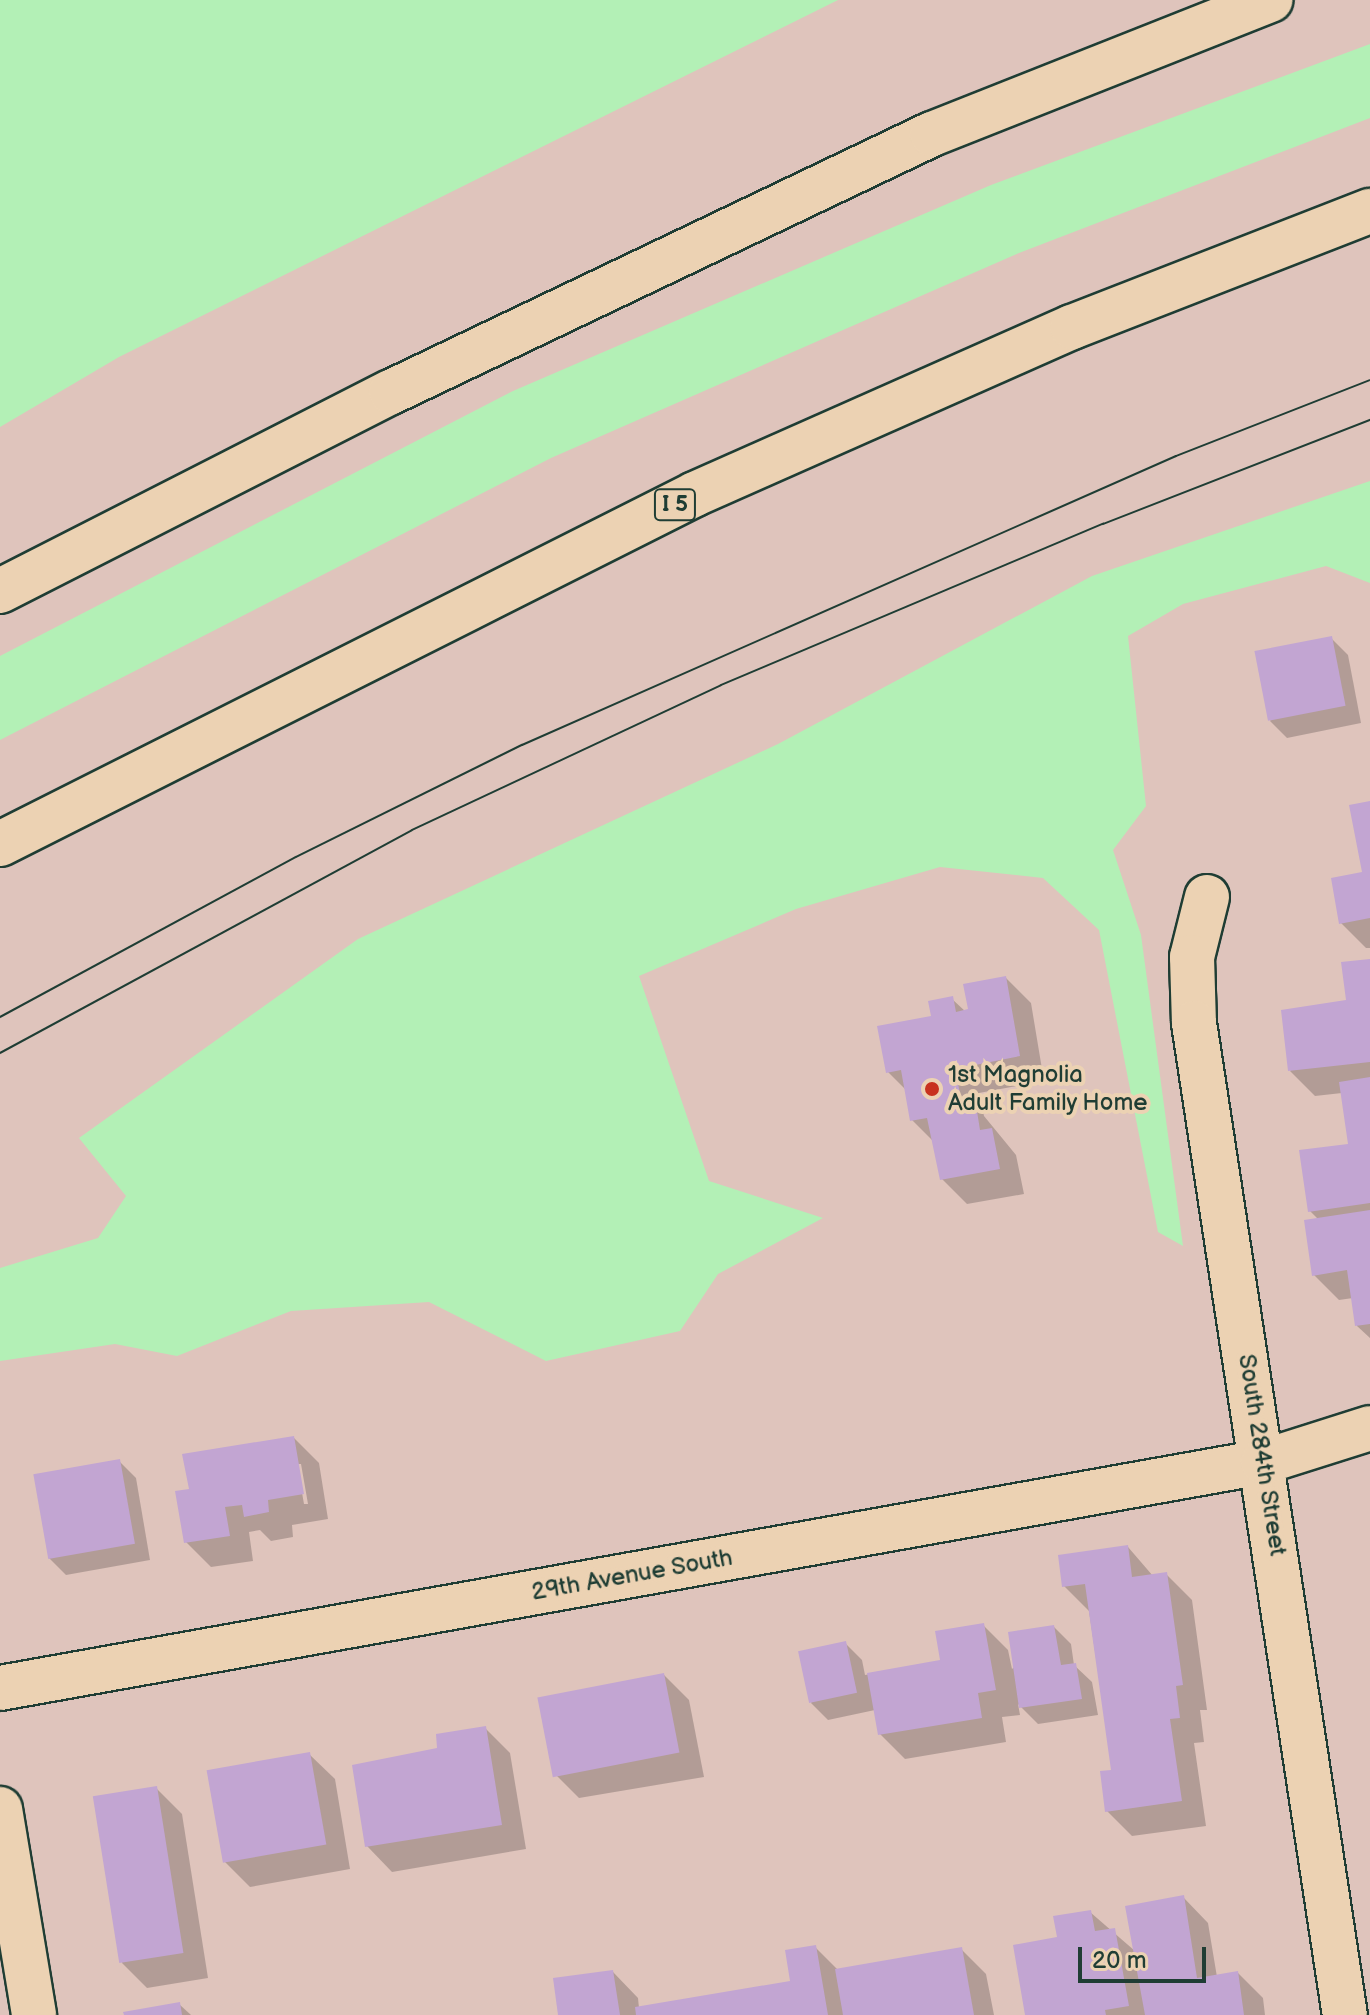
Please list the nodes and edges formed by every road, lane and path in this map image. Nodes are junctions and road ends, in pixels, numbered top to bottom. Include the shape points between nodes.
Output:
1 (1270, 0) edge
2 (1370, 211) edge
3 (0, 591) edge
4 (0, 844) edge
5 (1207, 897) dead end
6 (1370, 1428) edge
7 (1263, 1462) junction
8 (0, 1688) edge
9 (0, 1809) edge
10 (34, 2015) edge
11 (1345, 2015) edge

1 - 3 main road via 932,134 391,392
2 - 4 main road, I 5 via 1072,327 695,494
5 - 7 main road, South 284th Street via 1192,957 1194,1023
6 - 7 main road, 29th Avenue South
7 - 8 main road, 29th Avenue South
7 - 11 main road, South 284th Street
9 - 10 main road

